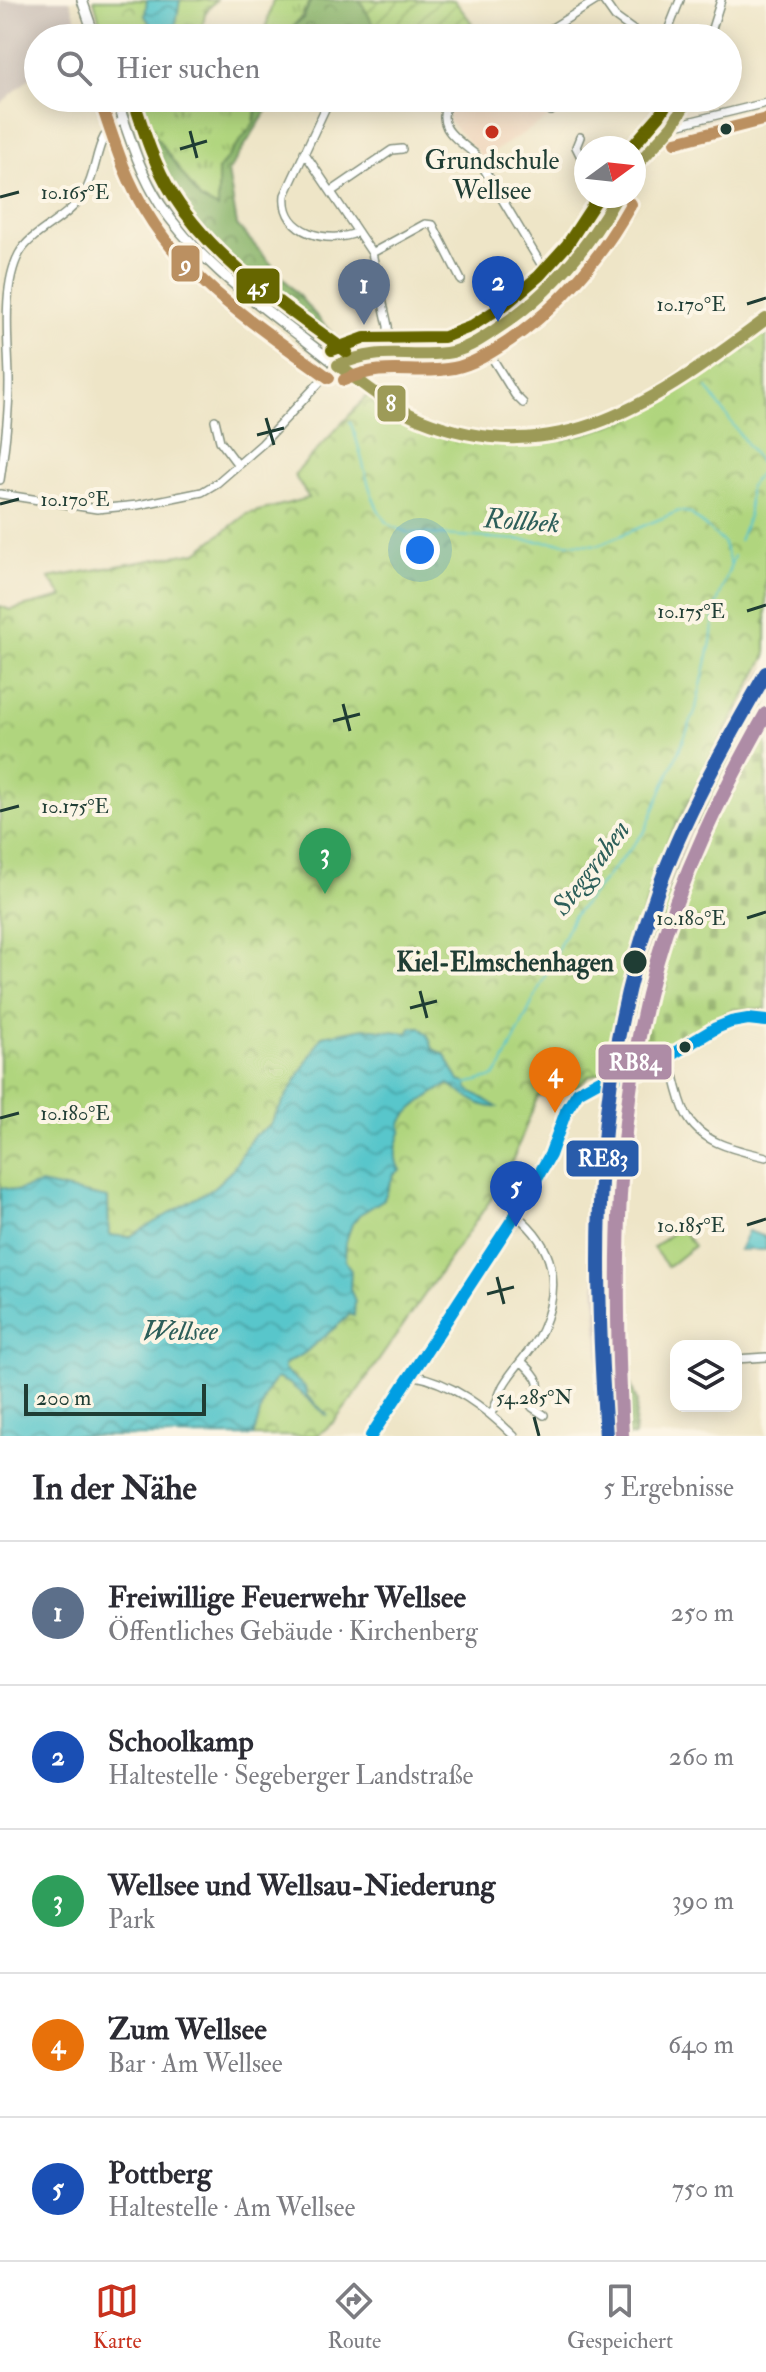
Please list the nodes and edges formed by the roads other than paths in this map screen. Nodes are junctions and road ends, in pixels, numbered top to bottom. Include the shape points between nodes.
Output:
1 (597, 0) edge
2 (603, 0) edge
3 (680, 0) edge
4 (721, 0) edge
5 (81, 2) edge
6 (90, 24) edge
7 (558, 24) edge
8 (625, 24) edge
9 (671, 24) edge
10 (713, 24) edge
11 (766, 103) edge
12 (742, 109) edge
13 (121, 112) edge
14 (324, 112) edge
15 (444, 112) edge
16 (680, 112) edge
17 (729, 112) edge
18 (124, 120) junction
19 (672, 126) junction
20 (402, 149) dead end
21 (304, 152) junction
22 (646, 155) edge
23 (332, 191) junction
24 (610, 208) edge
25 (358, 232) junction
26 (372, 253) junction
27 (461, 280) dead end
28 (554, 286) junction
29 (766, 319) edge
30 (481, 340) junction
31 (389, 350) junction
32 (361, 355) junction
33 (338, 365) junction
34 (362, 383) junction
35 (523, 403) dead end
36 (215, 420) dead end
37 (238, 465) junction
38 (0, 480) edge
39 (0, 494) edge
40 (766, 1021) edge
41 (670, 1060) junction
42 (766, 1157) edge
43 (516, 1215) junction
44 (766, 1357) edge
45 (742, 1359) edge
46 (521, 1361) junction
47 (411, 1375) junction
48 (492, 1414) junction
49 (544, 1415) dead end
50 (371, 1436) edge
51 (514, 1436) edge

1 - 7 street
2 - 8 street
3 - 9 street
4 - 10 street
5 - 6 main road
11 - 12 street
13 - 18 main road
14 - 21 street
15 - 28 street via 444,124 475,154
16 - 19 street
17 - 19 street
18 - 33 main road via 150,187 187,240 236,286
18 - 38 street via 105,133 91,181 71,211 32,238 14,268 7,435
19 - 22 street
20 - 23 street via 392,150
21 - 23 street
21 - 25 street via 285,195 287,212 311,235
23 - 25 street
24 - 28 street
25 - 26 street
26 - 27 street via 425,224 433,225
26 - 31 street
28 - 30 street
29 - 34 main road via 644,403 593,426 546,438 496,439 454,432 410,414
30 - 31 street via 446,353
30 - 35 street
31 - 32 street
32 - 33 street
32 - 34 main road via 356,367
33 - 34 main road
33 - 37 street
36 - 37 street via 220,441
37 - 39 street via 202,492 112,509
40 - 41 street via 734,1019 701,1035
41 - 42 street via 694,1125 723,1146
41 - 43 street via 638,1074 592,1081 574,1097 552,1151
43 - 46 street via 545,1245 553,1284 542,1331
43 - 47 street
44 - 45 street
46 - 48 street
46 - 49 street via 536,1376 539,1385 532,1407
47 - 48 street via 453,1389
47 - 50 street
48 - 51 street

